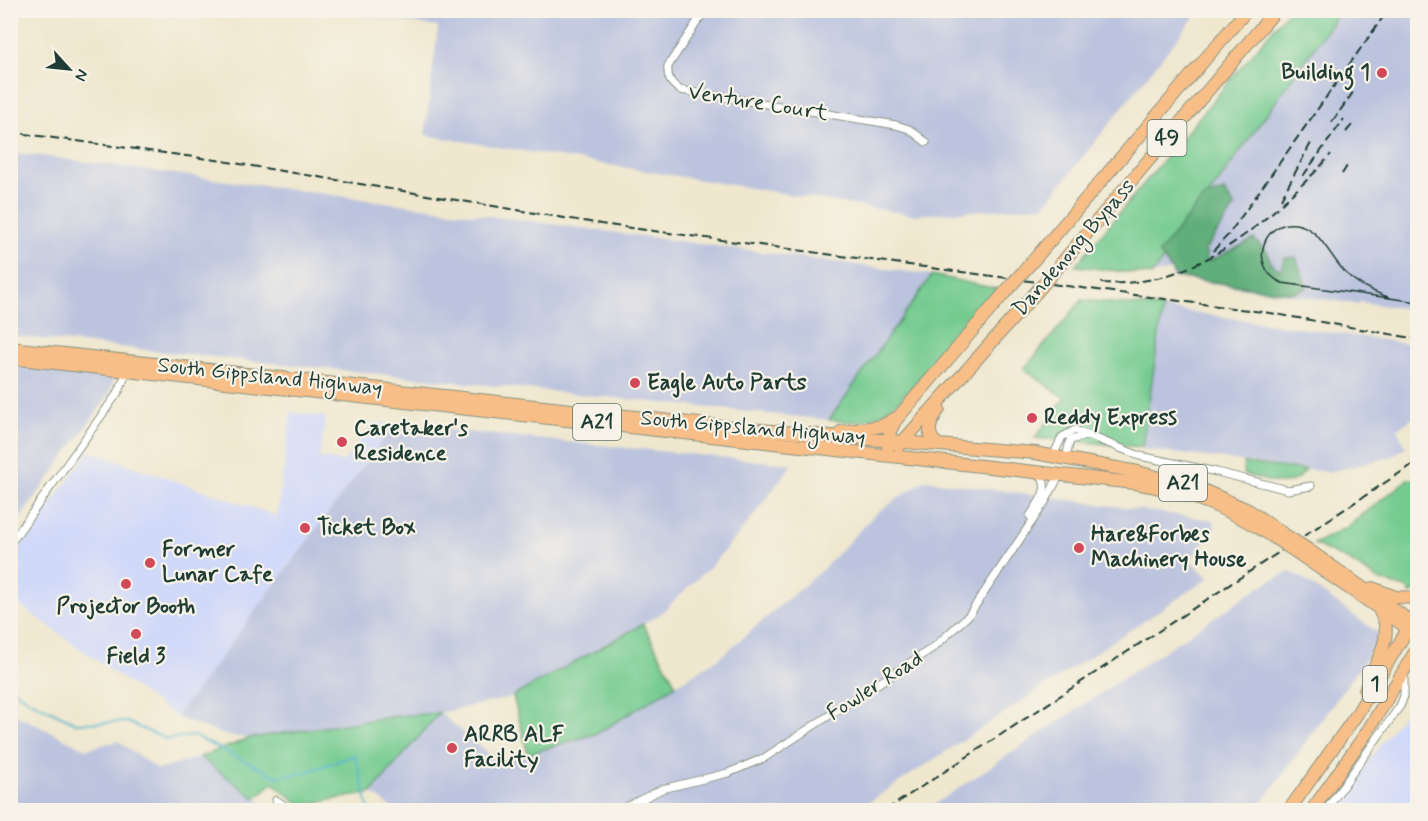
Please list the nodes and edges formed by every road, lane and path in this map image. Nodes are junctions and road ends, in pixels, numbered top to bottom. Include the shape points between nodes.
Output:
1 (705, 10) edge
2 (1247, 10) edge
3 (1276, 10) edge
4 (926, 142) dead end
5 (16, 354) edge
6 (124, 364) junction
7 (955, 382) junction
8 (899, 416) junction
9 (726, 431) junction
10 (813, 435) junction
11 (1089, 436) junction
12 (889, 440) junction
13 (903, 442) junction
14 (942, 444) junction
15 (889, 454) junction
16 (1059, 457) junction
17 (1038, 471) junction
18 (1060, 474) junction
19 (1311, 486) dead end
20 (1024, 533) junction
21 (1284, 539) junction
22 (10, 544) edge
23 (1303, 552) junction
24 (1334, 568) junction
25 (1418, 598) edge
26 (1378, 610) junction
27 (1414, 625) edge
28 (1418, 647) edge
29 (1418, 667) edge
30 (1404, 671) junction
31 (1383, 707) junction
32 (1360, 710) junction
33 (276, 800) dead end
34 (1319, 808) edge
35 (291, 810) edge
36 (620, 810) edge
37 (1289, 810) edge
38 (1304, 810) edge

1 - 4 street, Venture Court via 668,66 668,76 680,90 896,125
2 - 8 highway, Dandenong Bypass / 49, bridge
3 - 7 highway, Dandenong Bypass / 49, bridge
5 - 6 highway, South Gippsland Highway / A21
6 - 9 highway, South Gippsland Highway / A21
6 - 22 street via 119,391
7 - 13 highway, Dandenong Bypass / 49
7 - 14 highway, 49 via 930,426 929,435
8 - 10 highway, 49 via 882,426
8 - 12 highway, Dandenong Bypass / 49
9 - 10 highway, South Gippsland Highway / A21
9 - 15 highway, South Gippsland Highway / A21
10 - 12 highway, South Gippsland Highway / A21
11 - 16 street via 1070,440
11 - 16 street via 1068,431 1056,445
11 - 19 street via 1133,455 1282,489
12 - 13 highway, South Gippsland Highway / A21
12 - 15 highway, 49
13 - 14 highway, South Gippsland Highway / A21
13 - 15 highway, Dandenong Bypass / 49
14 - 16 highway, South Gippsland Highway / A21
15 - 17 highway, South Gippsland Highway / A21
16 - 18 highway
16 - 21 highway, South Gippsland Highway / A21 via 1213,493 1259,516
17 - 18 highway, South Gippsland Highway / A21
17 - 20 street via 1044,480 1044,491
18 - 20 street, Fowler Road
18 - 21 highway, South Gippsland Highway / A21 via 1177,491 1222,507
20 - 36 street, Fowler Road via 969,615 934,647 764,758 728,773 662,789
21 - 23 highway, South Gippsland Highway, bridge
23 - 24 highway, South Gippsland Highway
23 - 26 highway, South Gippsland Highway
24 - 25 highway via 1388,595
24 - 27 highway, South Gippsland Highway
26 - 27 highway, South Gippsland Highway
26 - 32 highway via 1385,622 1386,636
27 - 32 highway, 1
28 - 30 highway, 1
29 - 30 street
30 - 31 highway, 1
30 - 34 street via 1400,706
31 - 34 highway, 1
31 - 38 highway
32 - 37 highway, 1
33 - 35 street

